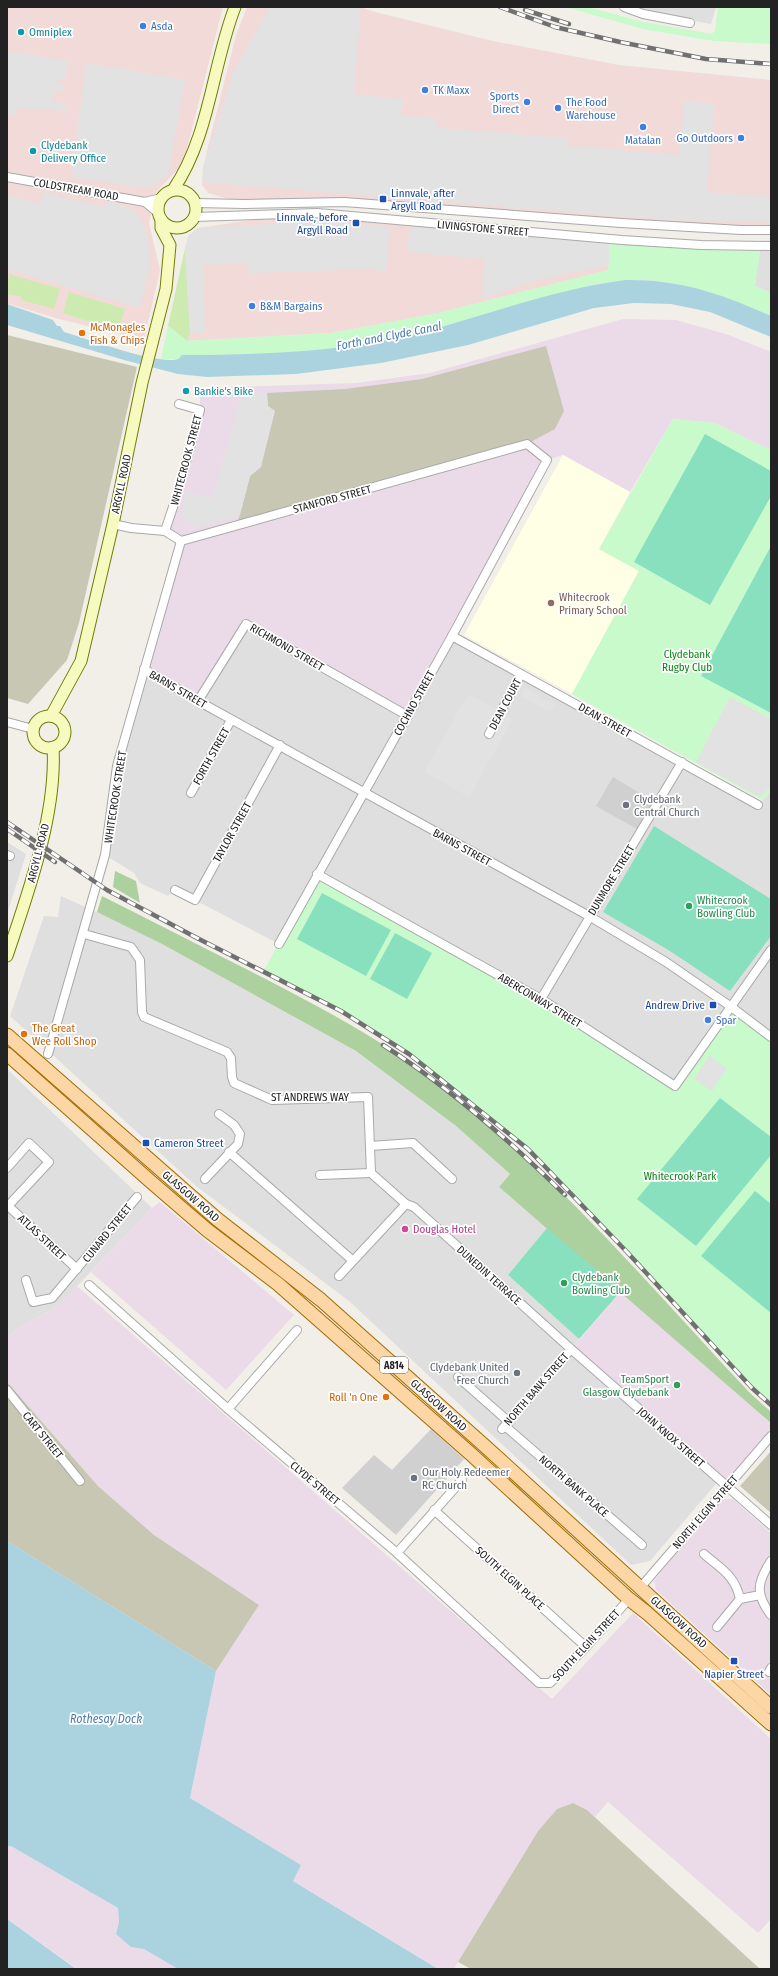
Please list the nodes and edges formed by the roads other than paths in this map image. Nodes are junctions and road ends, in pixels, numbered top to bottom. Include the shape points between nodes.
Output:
1 (235, 7) edge
2 (624, 7) edge
3 (690, 23) dead end
4 (186, 171) junction
5 (7, 177) edge
6 (173, 190) junction
7 (161, 198) junction
8 (193, 199) junction
9 (145, 202) junction
10 (159, 216) junction
11 (194, 218) junction
12 (180, 228) junction
13 (771, 230) edge
14 (170, 245) junction
15 (771, 246) edge
16 (179, 404) dead end
17 (547, 460) joint
18 (113, 524) junction
19 (165, 531) junction
20 (181, 541) junction
21 (452, 636) junction
22 (144, 669) junction
23 (521, 674) junction
24 (198, 701) junction
25 (51, 716) junction
26 (408, 716) junction
27 (231, 720) junction
28 (7, 722) edge
29 (34, 729) junction
30 (490, 734) dead end
31 (280, 745) junction
32 (53, 747) junction
33 (682, 762) junction
34 (363, 791) junction
35 (191, 793) dead end
36 (758, 805) dead end
37 (317, 874) junction
38 (175, 890) dead end
39 (589, 916) junction
40 (84, 934) junction
41 (279, 944) dead end
42 (771, 950) edge
43 (7, 956) edge
44 (541, 999) junction
45 (730, 1006) junction
46 (7, 1035) edge
47 (771, 1037) edge
48 (7, 1054) edge
49 (48, 1054) dead end
50 (220, 1114) dead end
51 (370, 1146) junction
52 (229, 1152) junction
53 (7, 1168) edge
54 (371, 1173) junction
55 (320, 1175) dead end
56 (205, 1179) dead end
57 (452, 1179) dead end
58 (137, 1197) dead end
59 (406, 1204) junction
60 (8, 1206) edge
61 (352, 1260) junction
62 (77, 1269) junction
63 (339, 1276) dead end
64 (26, 1280) dead end
65 (90, 1285) dead end
66 (296, 1330) dead end
67 (571, 1349) junction
68 (458, 1377) dead end
69 (7, 1390) edge
70 (228, 1409) junction
71 (505, 1426) junction
72 (771, 1436) edge
73 (462, 1480) dead end
74 (80, 1481) dead end
75 (728, 1486) junction
76 (434, 1510) junction
77 (771, 1525) edge
78 (642, 1545) dead end
79 (397, 1553) junction
80 (704, 1554) dead end
81 (771, 1561) edge
82 (640, 1588) junction
83 (760, 1595) junction
84 (629, 1599) junction
85 (740, 1599) junction
86 (771, 1615) edge
87 (717, 1627) dead end
88 (586, 1647) junction
89 (539, 1684) joint
90 (771, 1707) edge
91 (771, 1724) edge

1 - 4 street via 225,33 202,125
2 - 3 street via 643,14
4 - 6 street
4 - 8 street
5 - 9 street, COLDSTREAM ROAD
6 - 7 street
6 - 8 street via 183,190
7 - 9 street, COLDSTREAM ROAD
7 - 10 street
8 - 11 street
8 - 13 street, LIVINGSTONE STREET via 245,204 344,202 620,223
9 - 10 street, COLDSTREAM ROAD
10 - 12 street via 172,227
10 - 14 street, ARGYLL ROAD
11 - 12 street
11 - 15 street, LIVINGSTONE STREET via 317,213 622,240
12 - 14 street, ARGYLL ROAD
14 - 18 street, ARGYLL ROAD via 166,289 142,382
16 - 19 street, WHITECROOK STREET via 200,410
17 - 20 street, STANFORD STREET via 527,444
17 - 21 street, COCHNO STREET
18 - 19 street
18 - 25 street, ARGYLL ROAD via 81,661
19 - 20 street
20 - 22 street, WHITECROOK STREET
21 - 23 street, DEAN STREET
21 - 26 street, COCHNO STREET
22 - 24 street, BARNS STREET
22 - 40 street, WHITECROOK STREET via 117,766 106,855
23 - 30 street, DEAN COURT
23 - 33 street, DEAN STREET
24 - 26 street, RICHMOND STREET via 246,624
24 - 27 street, BARNS STREET
25 - 29 street via 40,719
25 - 32 street via 62,722 65,734 63,740
26 - 34 street, COCHNO STREET
27 - 31 street, BARNS STREET
27 - 35 street, FORTH STREET
28 - 29 street
29 - 32 street via 36,741 47,748
31 - 34 street, BARNS STREET
31 - 38 street, TAYLOR STREET via 195,900
32 - 43 street, ARGYLL ROAD via 51,793 43,832 33,876
33 - 36 street, DEAN STREET
33 - 39 street, DUNMORE STREET
34 - 37 street, COCHNO STREET
34 - 39 street, BARNS STREET
37 - 41 street, COCHNO STREET
37 - 44 street, ABERCONWAY STREET
39 - 44 street, DUNMORE STREET
39 - 45 street, BARNS STREET via 666,962
40 - 49 street, WHITECROOK STREET
40 - 51 street, ST ANDREWS WAY via 132,947 140,960 144,1017 227,1052 234,1083 272,1100 368,1097
42 - 45 street
44 - 45 street, ABERCONWAY STREET via 675,1086
45 - 47 street, BARNS STREET
46 - 82 main road, GLASGOW ROAD / A814 via 217,1219 321,1300
48 - 84 main road, GLASGOW ROAD / A814 via 162,1191 278,1284 472,1455
50 - 52 street via 234,1125 240,1134 238,1144
51 - 54 street, ST ANDREWS WAY
51 - 57 street via 413,1143
52 - 56 street
52 - 61 street
53 - 60 street via 29,1144 49,1162
54 - 55 street
54 - 59 street
58 - 62 street, CUNARD STREET
59 - 61 street
59 - 67 street, DUNEDIN TERRACE via 414,1207
60 - 62 street, ATLAS STREET
61 - 63 street
62 - 64 street, CUNARD STREET via 52,1298 39,1301 33,1302
65 - 70 street, CLYDE STREET
66 - 70 street
67 - 71 street, NORTH BANK STREET
67 - 75 street, JOHN KNOX STREET
68 - 71 street, NORTH BANK PLACE
69 - 74 street, CART STREET
70 - 79 street, CLYDE STREET
71 - 78 street, NORTH BANK PLACE
72 - 75 street, NORTH ELGIN STREET
73 - 76 street
75 - 77 street, JOHN KNOX STREET
75 - 82 street, NORTH ELGIN STREET
76 - 79 street
76 - 88 street, SOUTH ELGIN PLACE
79 - 89 street, CLYDE STREET
80 - 85 street via 731,1577 737,1586
81 - 83 street via 759,1584
82 - 84 main road
82 - 90 main road, GLASGOW ROAD / A814
83 - 85 street
83 - 86 street via 761,1602
84 - 88 street, SOUTH ELGIN STREET
84 - 91 main road, GLASGOW ROAD / A814
85 - 87 street
88 - 89 street, SOUTH ELGIN STREET via 550,1683

